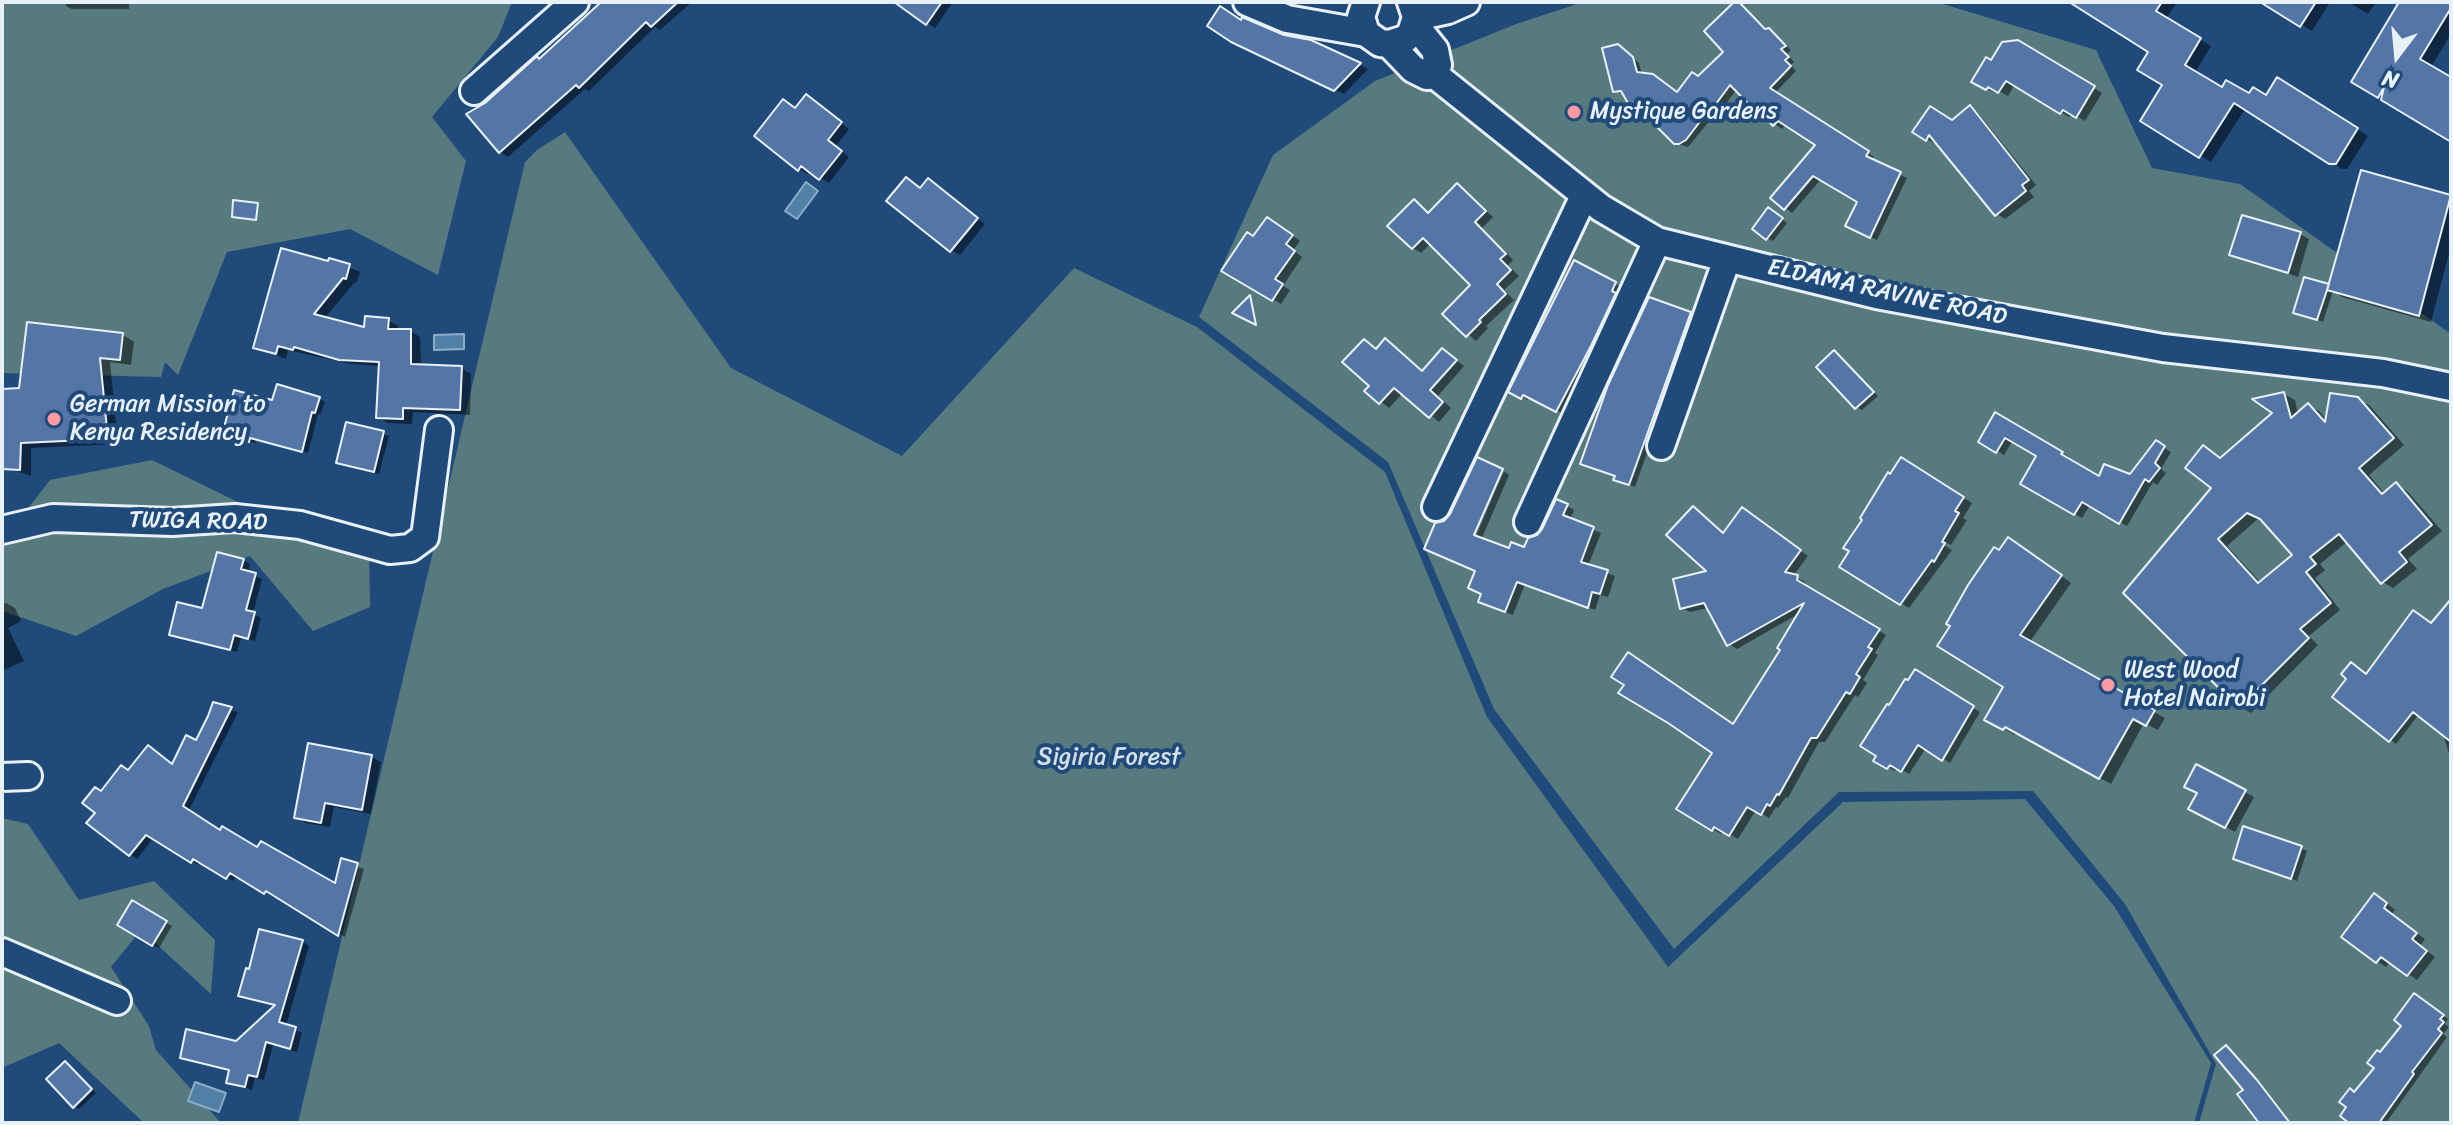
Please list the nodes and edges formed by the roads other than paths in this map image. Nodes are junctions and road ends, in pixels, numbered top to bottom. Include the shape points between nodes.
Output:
1 (575, 2) edge
2 (1247, 2) edge
3 (1366, 2) edge
4 (1466, 2) edge
5 (1414, 15) edge
6 (1378, 38) junction
7 (1435, 75) junction
8 (474, 91) dead end
9 (1584, 196) junction
10 (1657, 241) junction
11 (1727, 259) junction
12 (2451, 387) edge
13 (439, 430) dead end
14 (1661, 446) dead end
15 (1436, 507) dead end
16 (1528, 522) dead end
17 (2, 530) edge
18 (2, 952) edge
19 (117, 1001) dead end

1 - 8 street
2 - 6 street via 1287,19
3 - 6 street via 1361,17
4 - 5 street
5 - 6 street via 1405,39
5 - 7 street via 1435,50
6 - 7 street, ELDAMA RAVINE ROAD via 1413,69
7 - 9 street, ELDAMA RAVINE ROAD
9 - 10 street, ELDAMA RAVINE ROAD
9 - 15 street
10 - 11 street, ELDAMA RAVINE ROAD
10 - 16 street
11 - 12 street, ELDAMA RAVINE ROAD via 1876,295 2163,348 2383,373
11 - 14 street
13 - 17 street, TWIGA ROAD via 425,537 410,548 390,550 300,525 235,518 53,518
18 - 19 street

